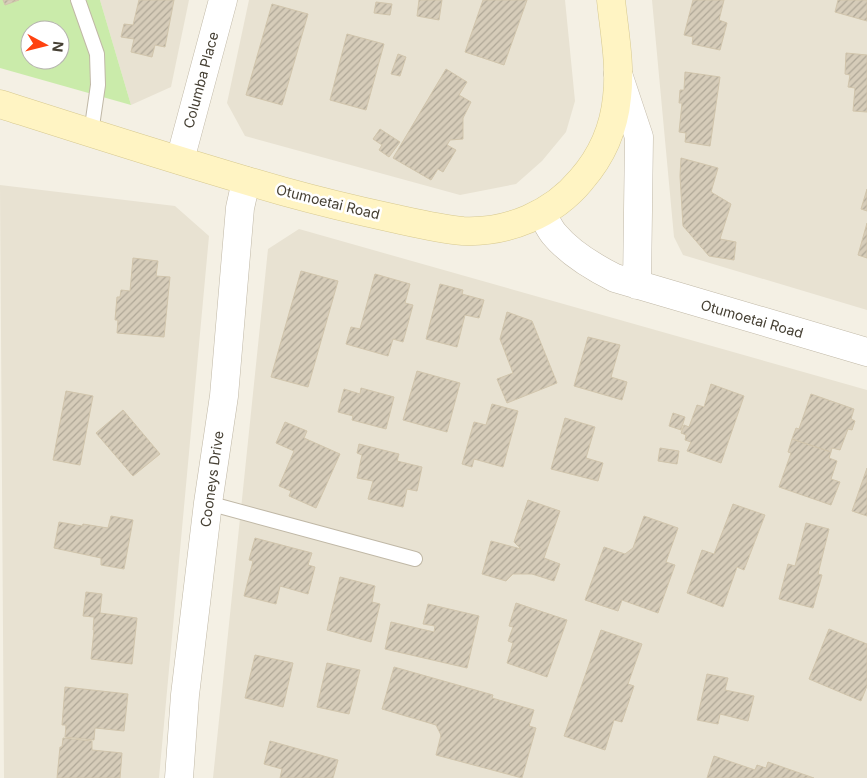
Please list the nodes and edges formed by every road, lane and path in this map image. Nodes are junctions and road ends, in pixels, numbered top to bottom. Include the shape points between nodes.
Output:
1 (78, 0) edge
2 (223, 0) edge
3 (611, 0) edge
4 (617, 72) junction
5 (0, 104) edge
6 (91, 133) junction
7 (180, 160) junction
8 (246, 181) junction
9 (542, 214) junction
10 (637, 285) junction
11 (867, 352) edge
12 (208, 503) junction
13 (415, 559) dead end
14 (180, 778) edge

1 - 6 lane via 97,54 98,85
2 - 7 street, Columba Place
3 - 4 street
4 - 9 street via 618,95 613,119 595,164 575,188
4 - 10 street via 639,137
5 - 6 street, Otumoetai Road
6 - 7 street, Otumoetai Road
7 - 8 street, Otumoetai Road
8 - 9 street, Otumoetai Road via 375,214 464,231 511,225
8 - 12 street, Cooneys Drive via 240,208 224,396
9 - 10 street, Otumoetai Road via 555,235 584,260
10 - 11 street, Otumoetai Road
12 - 13 lane
12 - 14 street, Cooneys Drive via 185,694

